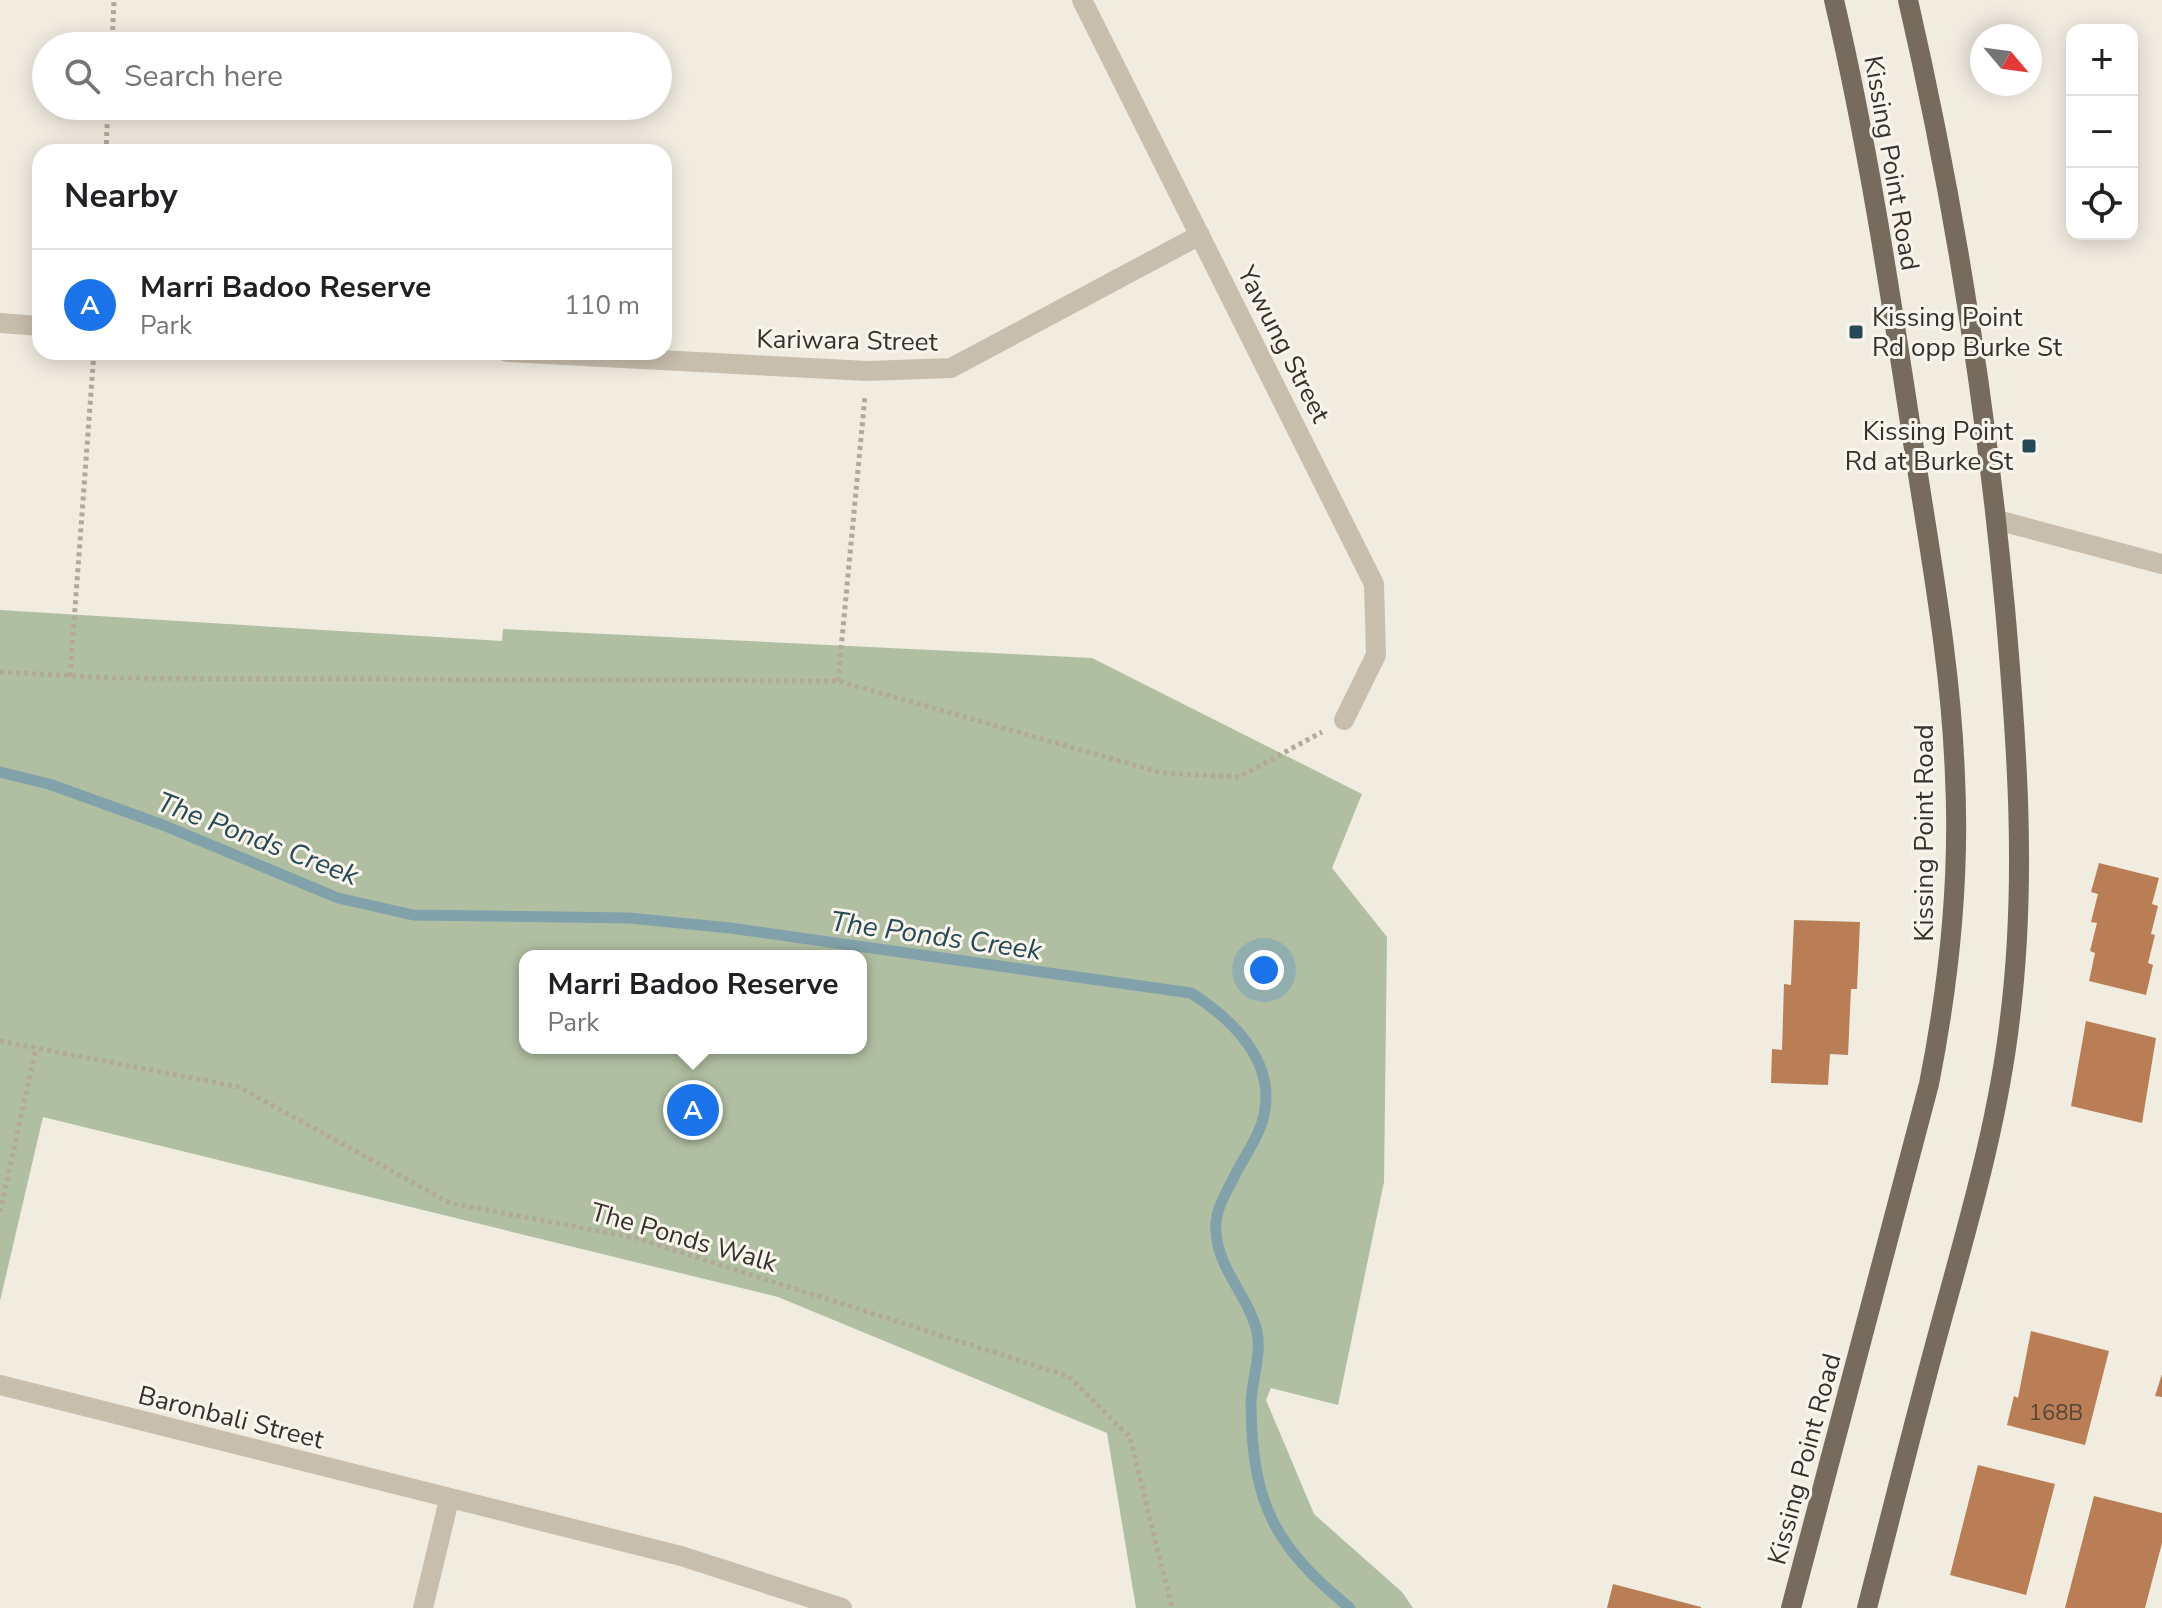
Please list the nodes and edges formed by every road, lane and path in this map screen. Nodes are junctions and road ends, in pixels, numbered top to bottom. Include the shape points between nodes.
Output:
1 (114, 0) edge
2 (1082, 0) edge
3 (1834, 0) edge
4 (1908, 0) edge
5 (113, 32) edge
6 (107, 120) edge
7 (106, 144) edge
8 (1200, 235) junction
9 (0, 323) edge
10 (32, 325) edge
11 (93, 360) edge
12 (659, 360) edge
13 (867, 371) junction
14 (1997, 520) junction
15 (2162, 564) edge
16 (0, 672) edge
17 (70, 676) junction
18 (838, 681) junction
19 (1344, 720) joint
20 (0, 1041) edge
21 (36, 1048) junction
22 (0, 1212) edge
23 (0, 1385) edge
24 (449, 1500) junction
25 (423, 1608) edge
26 (842, 1608) edge
27 (1172, 1608) edge
28 (1791, 1608) edge
29 (1867, 1608) edge

1 - 5 path
2 - 8 street, Yawung Street
3 - 28 main road, Kissing Point Road via 1893,309 1942,638 1956,778 1952,924 1929,1084
4 - 14 main road, Kissing Point Road via 1963,276
6 - 7 path
8 - 13 street, Kariwara Street via 951,368
8 - 19 street, Yawung Street via 1374,584 1376,655
9 - 10 street
11 - 17 path
12 - 13 street, Kariwara Street
13 - 18 path
14 - 15 street
14 - 29 main road, Kissing Point Road via 2017,751 2020,865 2010,1019 1972,1211
16 - 17 path
17 - 18 path
18 - 19 path via 1162,773 1239,777
20 - 21 path, The Ponds Walk
21 - 22 path
21 - 27 path, The Ponds Walk via 239,1087 450,1203 636,1238 1068,1376 1130,1437
23 - 24 street, Baronbali Street
24 - 25 street
24 - 26 street, Baronbali Street via 681,1556

